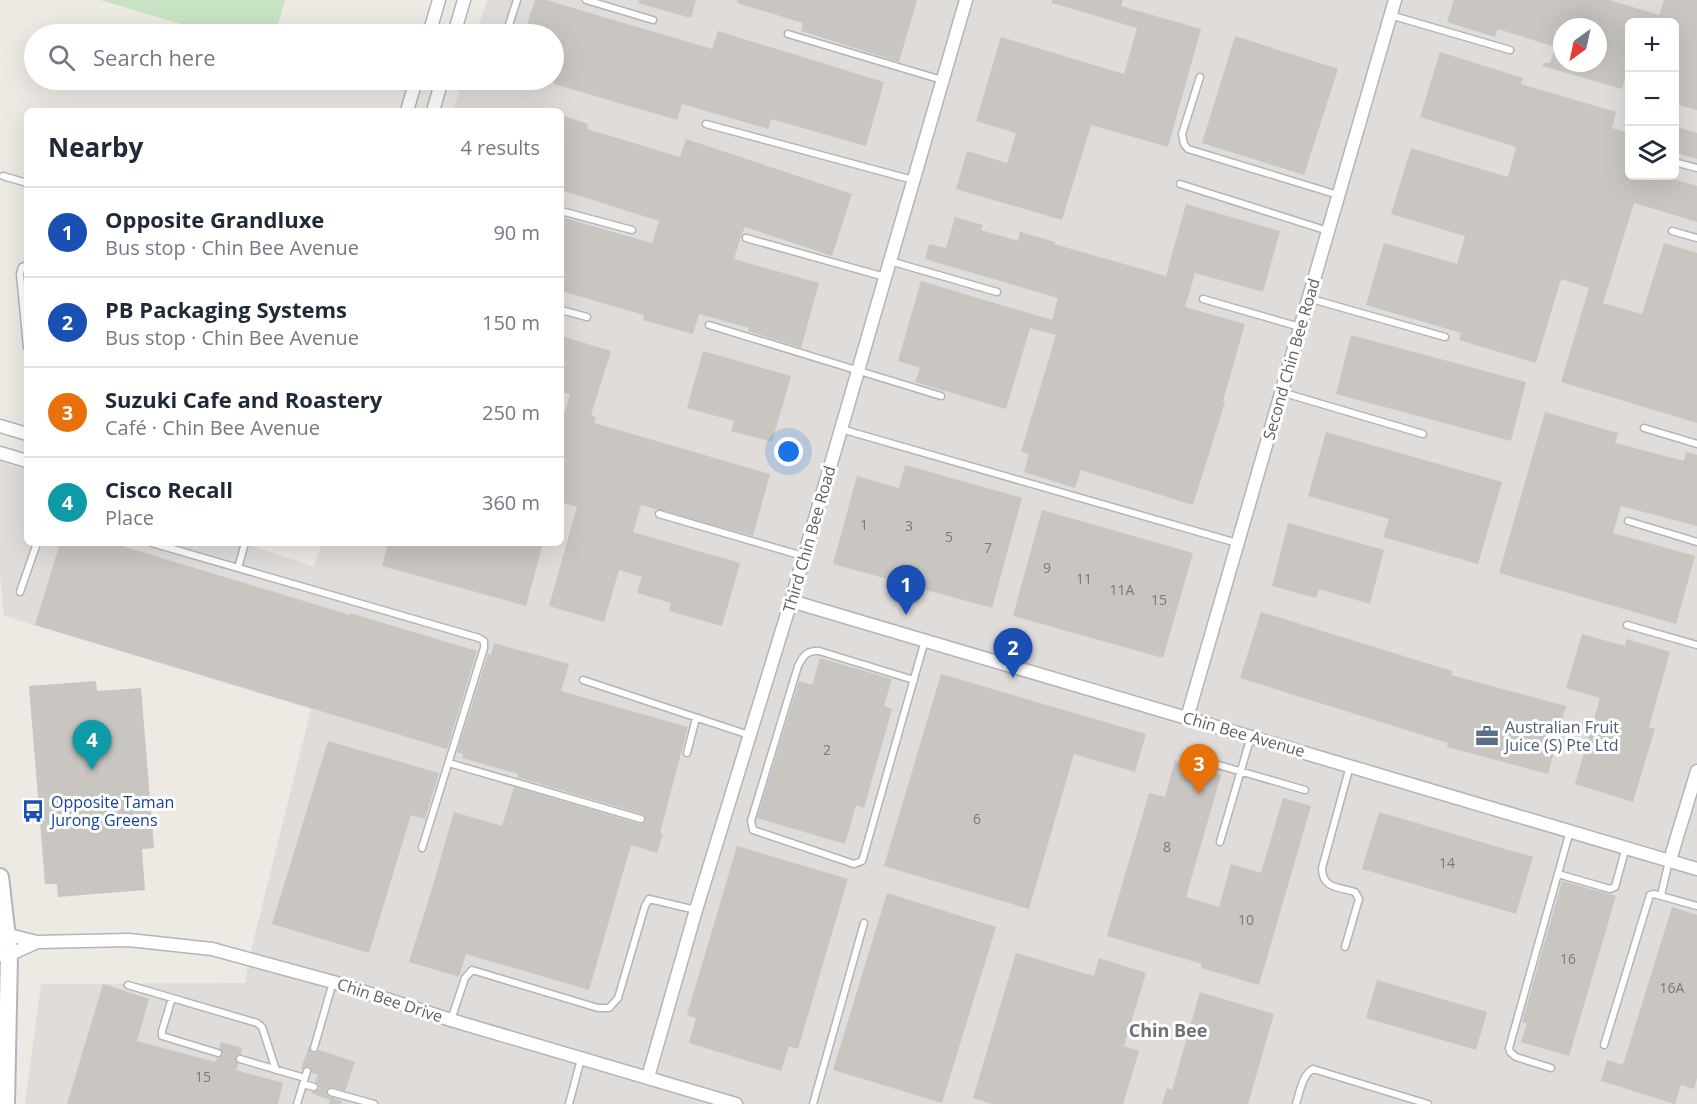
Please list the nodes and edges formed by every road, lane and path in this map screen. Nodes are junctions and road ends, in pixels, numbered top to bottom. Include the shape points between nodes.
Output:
1 (439, 0) edge
2 (464, 0) edge
3 (517, 0) edge
4 (586, 0) edge
5 (966, 0) edge
6 (1395, 0) edge
7 (1390, 15) junction
8 (653, 20) dead end
9 (432, 24) edge
10 (457, 24) edge
11 (509, 24) edge
12 (788, 34) dead end
13 (1510, 50) dead end
14 (1200, 77) dead end
15 (943, 80) junction
16 (413, 90) edge
17 (439, 90) edge
18 (407, 108) edge
19 (434, 108) edge
20 (706, 124) dead end
21 (1679, 163) edge
22 (1697, 168) edge
23 (3, 176) dead end
24 (914, 180) junction
25 (24, 182) edge
26 (1180, 184) dead end
27 (1338, 195) junction
28 (564, 211) edge
29 (632, 231) dead end
30 (1328, 231) junction
31 (1672, 231) dead end
32 (746, 238) dead end
33 (1697, 238) edge
34 (890, 261) junction
35 (24, 266) edge
36 (885, 277) junction
37 (997, 292) dead end
38 (1308, 298) junction
39 (1203, 299) dead end
40 (564, 311) edge
41 (24, 315) edge
42 (587, 317) dead end
43 (709, 325) dead end
44 (1300, 327) junction
45 (1444, 337) dead end
46 (858, 370) junction
47 (1281, 393) junction
48 (942, 396) dead end
49 (0, 426) edge
50 (1644, 428) dead end
51 (841, 429) junction
52 (24, 433) edge
53 (1423, 434) dead end
54 (1697, 444) edge
55 (0, 453) edge
56 (24, 460) edge
57 (659, 514) dead end
58 (1628, 521) dead end
59 (1697, 542) edge
60 (1237, 543) junction
61 (35, 546) edge
62 (162, 546) edge
63 (244, 546) edge
64 (803, 556) junction
65 (238, 568) junction
66 (20, 592) dead end
67 (791, 600) junction
68 (1626, 625) dead end
69 (925, 640) junction
70 (1697, 645) edge
71 (583, 680) dead end
72 (914, 680) junction
73 (696, 718) junction
74 (1187, 718) junction
75 (749, 735) junction
76 (1251, 736) junction
77 (687, 753) dead end
78 (1194, 758) dead end
79 (449, 763) junction
80 (1350, 766) junction
81 (1241, 771) junction
82 (1697, 771) edge
83 (1305, 790) dead end
84 (641, 819) dead end
85 (1570, 831) junction
86 (1220, 842) dead end
87 (1626, 847) junction
88 (423, 848) dead end
89 (1670, 860) junction
90 (1697, 868) edge
91 (1558, 874) junction
92 (0, 877) edge
93 (1661, 895) junction
94 (1697, 906) edge
95 (696, 910) junction
96 (864, 923) dead end
97 (4, 933) edge
98 (37, 942) junction
99 (1345, 947) dead end
100 (4, 955) edge
101 (333, 982) junction
102 (128, 985) dead end
103 (172, 998) junction
104 (451, 1020) junction
105 (1604, 1046) dead end
106 (314, 1048) dead end
107 (218, 1053) dead end
108 (240, 1059) dead end
109 (581, 1059) junction
110 (1551, 1068) dead end
111 (276, 1070) junction
112 (307, 1071) dead end
113 (648, 1077) junction
114 (304, 1081) junction
115 (314, 1087) dead end
116 (331, 1092) dead end
117 (6, 1104) edge
118 (297, 1104) edge
119 (374, 1104) edge
120 (568, 1104) edge
121 (736, 1104) edge
122 (813, 1104) edge
123 (1296, 1104) edge
124 (1428, 1104) edge

1 - 9 street
2 - 10 street
3 - 11 lane
4 - 8 lane
5 - 15 street, Third Chin Bee Road
6 - 7 street, Second Chin Bee Road
7 - 13 lane
7 - 27 street, Second Chin Bee Road
12 - 15 lane
14 - 27 lane via 1182,134 1188,148
15 - 24 street, Third Chin Bee Road
16 - 18 street
17 - 19 street
20 - 24 lane
21 - 22 lane
23 - 25 lane
24 - 34 street, Third Chin Bee Road
26 - 30 lane
27 - 30 street, Second Chin Bee Road
28 - 29 lane
30 - 38 street, Second Chin Bee Road
31 - 33 lane
32 - 36 lane
34 - 36 street, Third Chin Bee Road
34 - 37 lane
35 - 41 lane via 20,274
36 - 46 street, Third Chin Bee Road
38 - 44 street, Second Chin Bee Road
38 - 45 lane
39 - 44 lane
40 - 42 lane
43 - 46 lane
44 - 47 street, Second Chin Bee Road
46 - 48 lane
46 - 51 street, Third Chin Bee Road
47 - 53 lane
47 - 60 street, Second Chin Bee Road
49 - 52 street
50 - 54 lane
51 - 60 lane
51 - 64 street, Third Chin Bee Road
55 - 56 street
57 - 64 lane
58 - 59 lane
60 - 74 street, Second Chin Bee Road
61 - 66 lane
62 - 65 lane
63 - 65 lane
64 - 67 street, Third Chin Bee Road
65 - 79 lane via 482,639 484,648
67 - 69 street, Chin Bee Avenue
67 - 75 street, Third Chin Bee Road
68 - 70 lane
69 - 72 lane
69 - 74 street, Chin Bee Avenue
71 - 73 lane
72 - 72 lane via 819,651 806,653 798,666 752,821 753,830 854,864 862,861
73 - 75 lane
73 - 77 lane
74 - 76 street, Chin Bee Avenue
75 - 95 street, Third Chin Bee Road
76 - 80 street, Chin Bee Avenue
76 - 81 lane
78 - 81 lane
79 - 84 lane
79 - 88 lane
80 - 85 street, Chin Bee Avenue
80 - 99 lane via 1322,868 1325,882 1359,895
81 - 83 lane
81 - 86 lane
82 - 89 street
85 - 87 street, Chin Bee Avenue
85 - 91 lane
87 - 89 street, Chin Bee Avenue
87 - 91 lane via 1613,888
89 - 90 street, Chin Bee Avenue
89 - 93 lane
91 - 110 lane via 1509,1048 1516,1057
92 - 97 main road
93 - 94 lane
93 - 105 lane via 1652,894 1648,899
95 - 104 lane via 649,899 618,998 609,1008 472,970 465,978
95 - 113 street, Third Chin Bee Road
96 - 122 lane
97 - 98 street, Chin Bee Drive
97 - 100 main road
98 - 100 street, Chin Bee Drive
98 - 101 street, Chin Bee Drive via 170,943
100 - 117 main road
101 - 104 street, Chin Bee Drive
101 - 106 lane
102 - 103 lane
103 - 107 lane via 162,1036
103 - 111 lane via 257,1023 262,1027
104 - 109 street, Chin Bee Drive
108 - 111 lane
109 - 113 street, Chin Bee Drive
109 - 120 lane
111 - 114 lane
112 - 114 lane
113 - 121 street, Chin Bee Drive
114 - 115 lane
114 - 118 lane
116 - 119 lane
123 - 124 lane via 1304,1078 1313,1068

